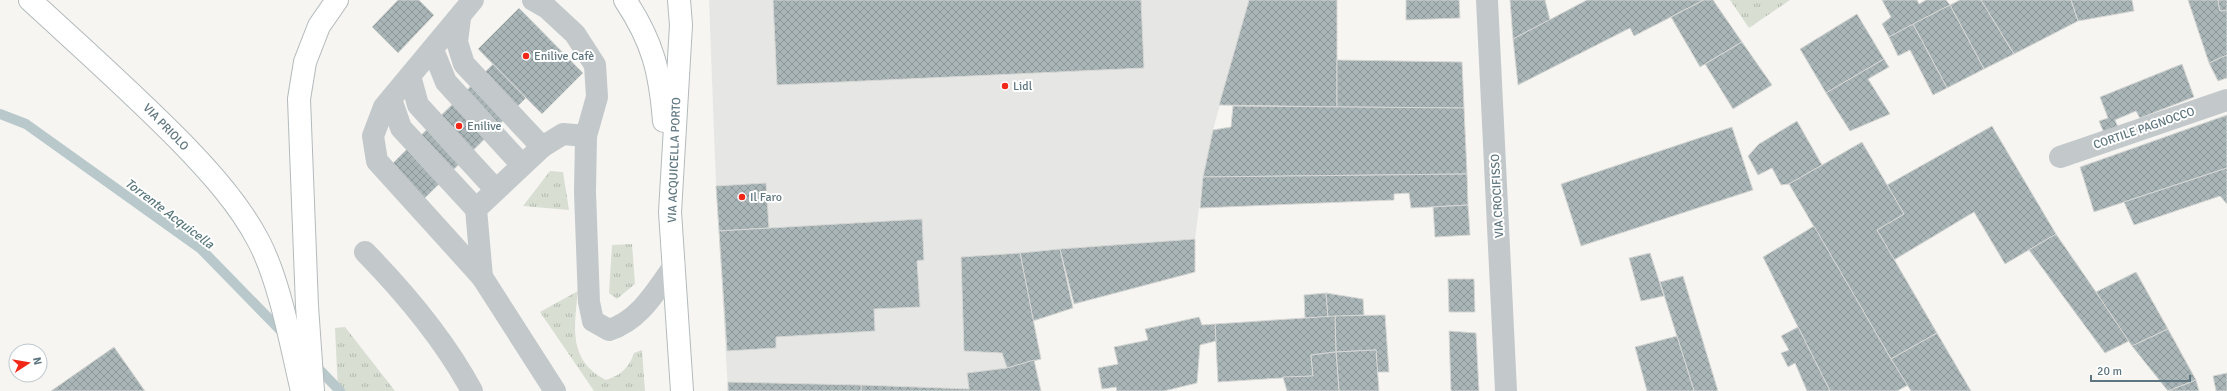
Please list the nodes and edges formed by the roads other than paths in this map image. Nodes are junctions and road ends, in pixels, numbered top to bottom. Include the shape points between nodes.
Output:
1 (30, 0) edge
2 (337, 0) edge
3 (473, 0) edge
4 (533, 0) edge
5 (625, 0) edge
6 (679, 0) edge
7 (1487, 0) edge
8 (460, 18) junction
9 (433, 50) junction
10 (410, 76) junction
11 (391, 99) junction
12 (2227, 100) edge
13 (586, 136) junction
14 (542, 147) junction
15 (2060, 157) dead end
16 (522, 165) junction
17 (496, 190) junction
18 (476, 209) junction
19 (670, 212) junction
20 (365, 252) dead end
21 (674, 266) junction
22 (482, 277) junction
23 (286, 326) junction
24 (291, 391) edge
25 (302, 391) edge
26 (313, 391) edge
27 (472, 391) edge
28 (555, 391) edge
29 (682, 391) edge
30 (1506, 391) edge

1 - 23 main road, VIA PRIOLO via 147,106 204,166 237,207 258,240 273,278
2 - 26 main road via 319,26 313,41 305,62 299,98
3 - 8 street
4 - 13 street via 547,8 575,34 595,65 597,97
5 - 19 main road via 641,23 654,55 662,92
6 - 19 main road, VIA ACQUICELLA PORTO via 681,25
7 - 30 street, VIA CROCIFISSO
8 - 9 street
8 - 14 street via 457,42 464,64
9 - 10 street
9 - 16 street via 446,82
10 - 11 street
10 - 17 street via 418,105
11 - 18 street via 401,128
11 - 22 street via 384,107 373,136 376,162
12 - 15 street, CORTILE PAGNOCCO
13 - 14 street via 563,134
13 - 21 street via 585,192 589,302 593,321 609,330 622,326 639,314
14 - 16 street
16 - 17 street
17 - 18 street
18 - 22 street
19 - 21 main road, VIA ACQUICELLA PORTO
20 - 27 street via 404,293 458,364
21 - 29 main road, VIA ACQUICELLA PORTO
22 - 28 street
23 - 24 main road
23 - 25 main road

